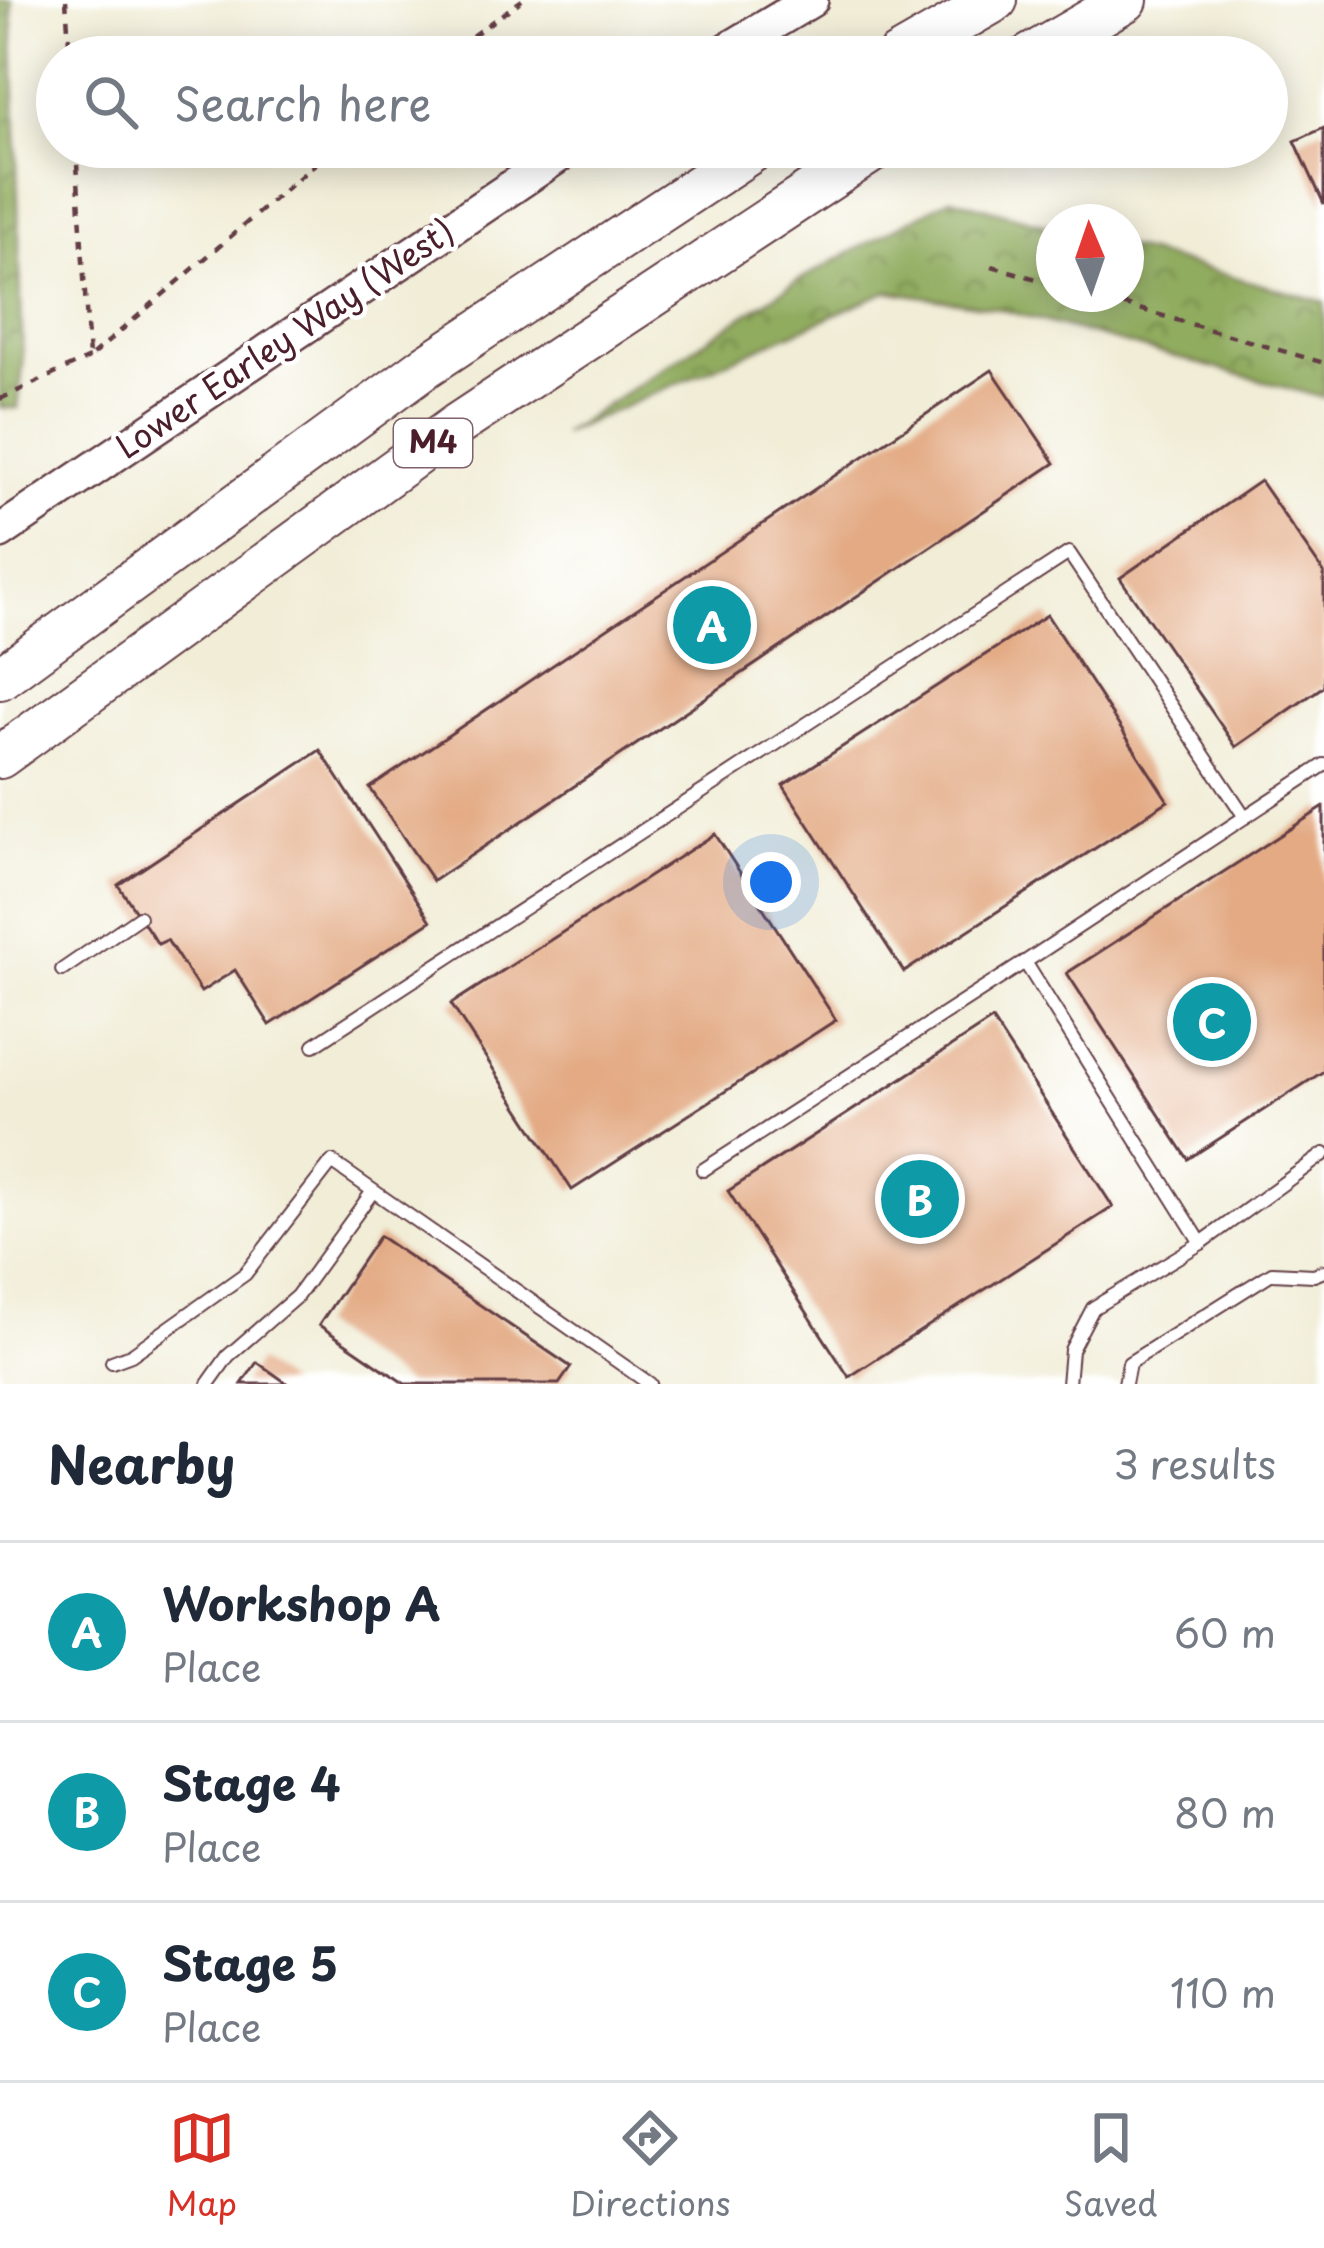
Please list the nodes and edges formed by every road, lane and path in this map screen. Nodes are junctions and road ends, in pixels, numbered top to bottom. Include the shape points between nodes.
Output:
1 (66, 0) edge
2 (522, 0) edge
3 (811, 0) edge
4 (996, 0) edge
5 (1126, 0) edge
6 (69, 36) edge
7 (472, 36) edge
8 (751, 36) edge
9 (933, 36) edge
10 (1064, 36) edge
11 (77, 168) edge
12 (310, 168) edge
13 (540, 168) edge
14 (726, 168) edge
15 (846, 168) edge
16 (992, 266) dead end
17 (1036, 279) edge
18 (1144, 310) edge
19 (89, 358) junction
20 (1324, 363) edge
21 (0, 399) edge
22 (0, 532) edge
23 (0, 678) edge
24 (0, 757) edge
25 (1324, 765) edge
26 (1245, 817) junction
27 (139, 917) dead end
28 (1025, 962) junction
29 (62, 970) dead end
30 (314, 1045) dead end
31 (1324, 1154) edge
32 (704, 1170) dead end
33 (374, 1191) junction
34 (1202, 1243) junction
35 (1324, 1270) edge
36 (112, 1362) dead end
37 (632, 1378) edge
38 (208, 1384) edge
39 (650, 1384) edge
40 (1068, 1384) edge
41 (1125, 1384) edge

1 - 6 path
2 - 7 path
3 - 8 main road
4 - 9 highway
5 - 10 highway
11 - 19 path
12 - 19 path
13 - 22 main road, Lower Earley Way (West)
14 - 23 highway, M4 via 425,367
15 - 24 highway, M4 via 457,425
16 - 17 path
18 - 20 path
19 - 21 path
25 - 26 lane
26 - 28 lane
26 - 30 lane via 1069,553
27 - 29 lane
28 - 32 lane
28 - 34 lane
31 - 34 lane
33 - 36 lane via 332,1162 245,1274
33 - 37 lane
33 - 38 lane via 297,1296
34 - 40 lane via 1093,1309 1071,1350
35 - 41 lane via 1272,1273 1129,1363
37 - 39 lane

